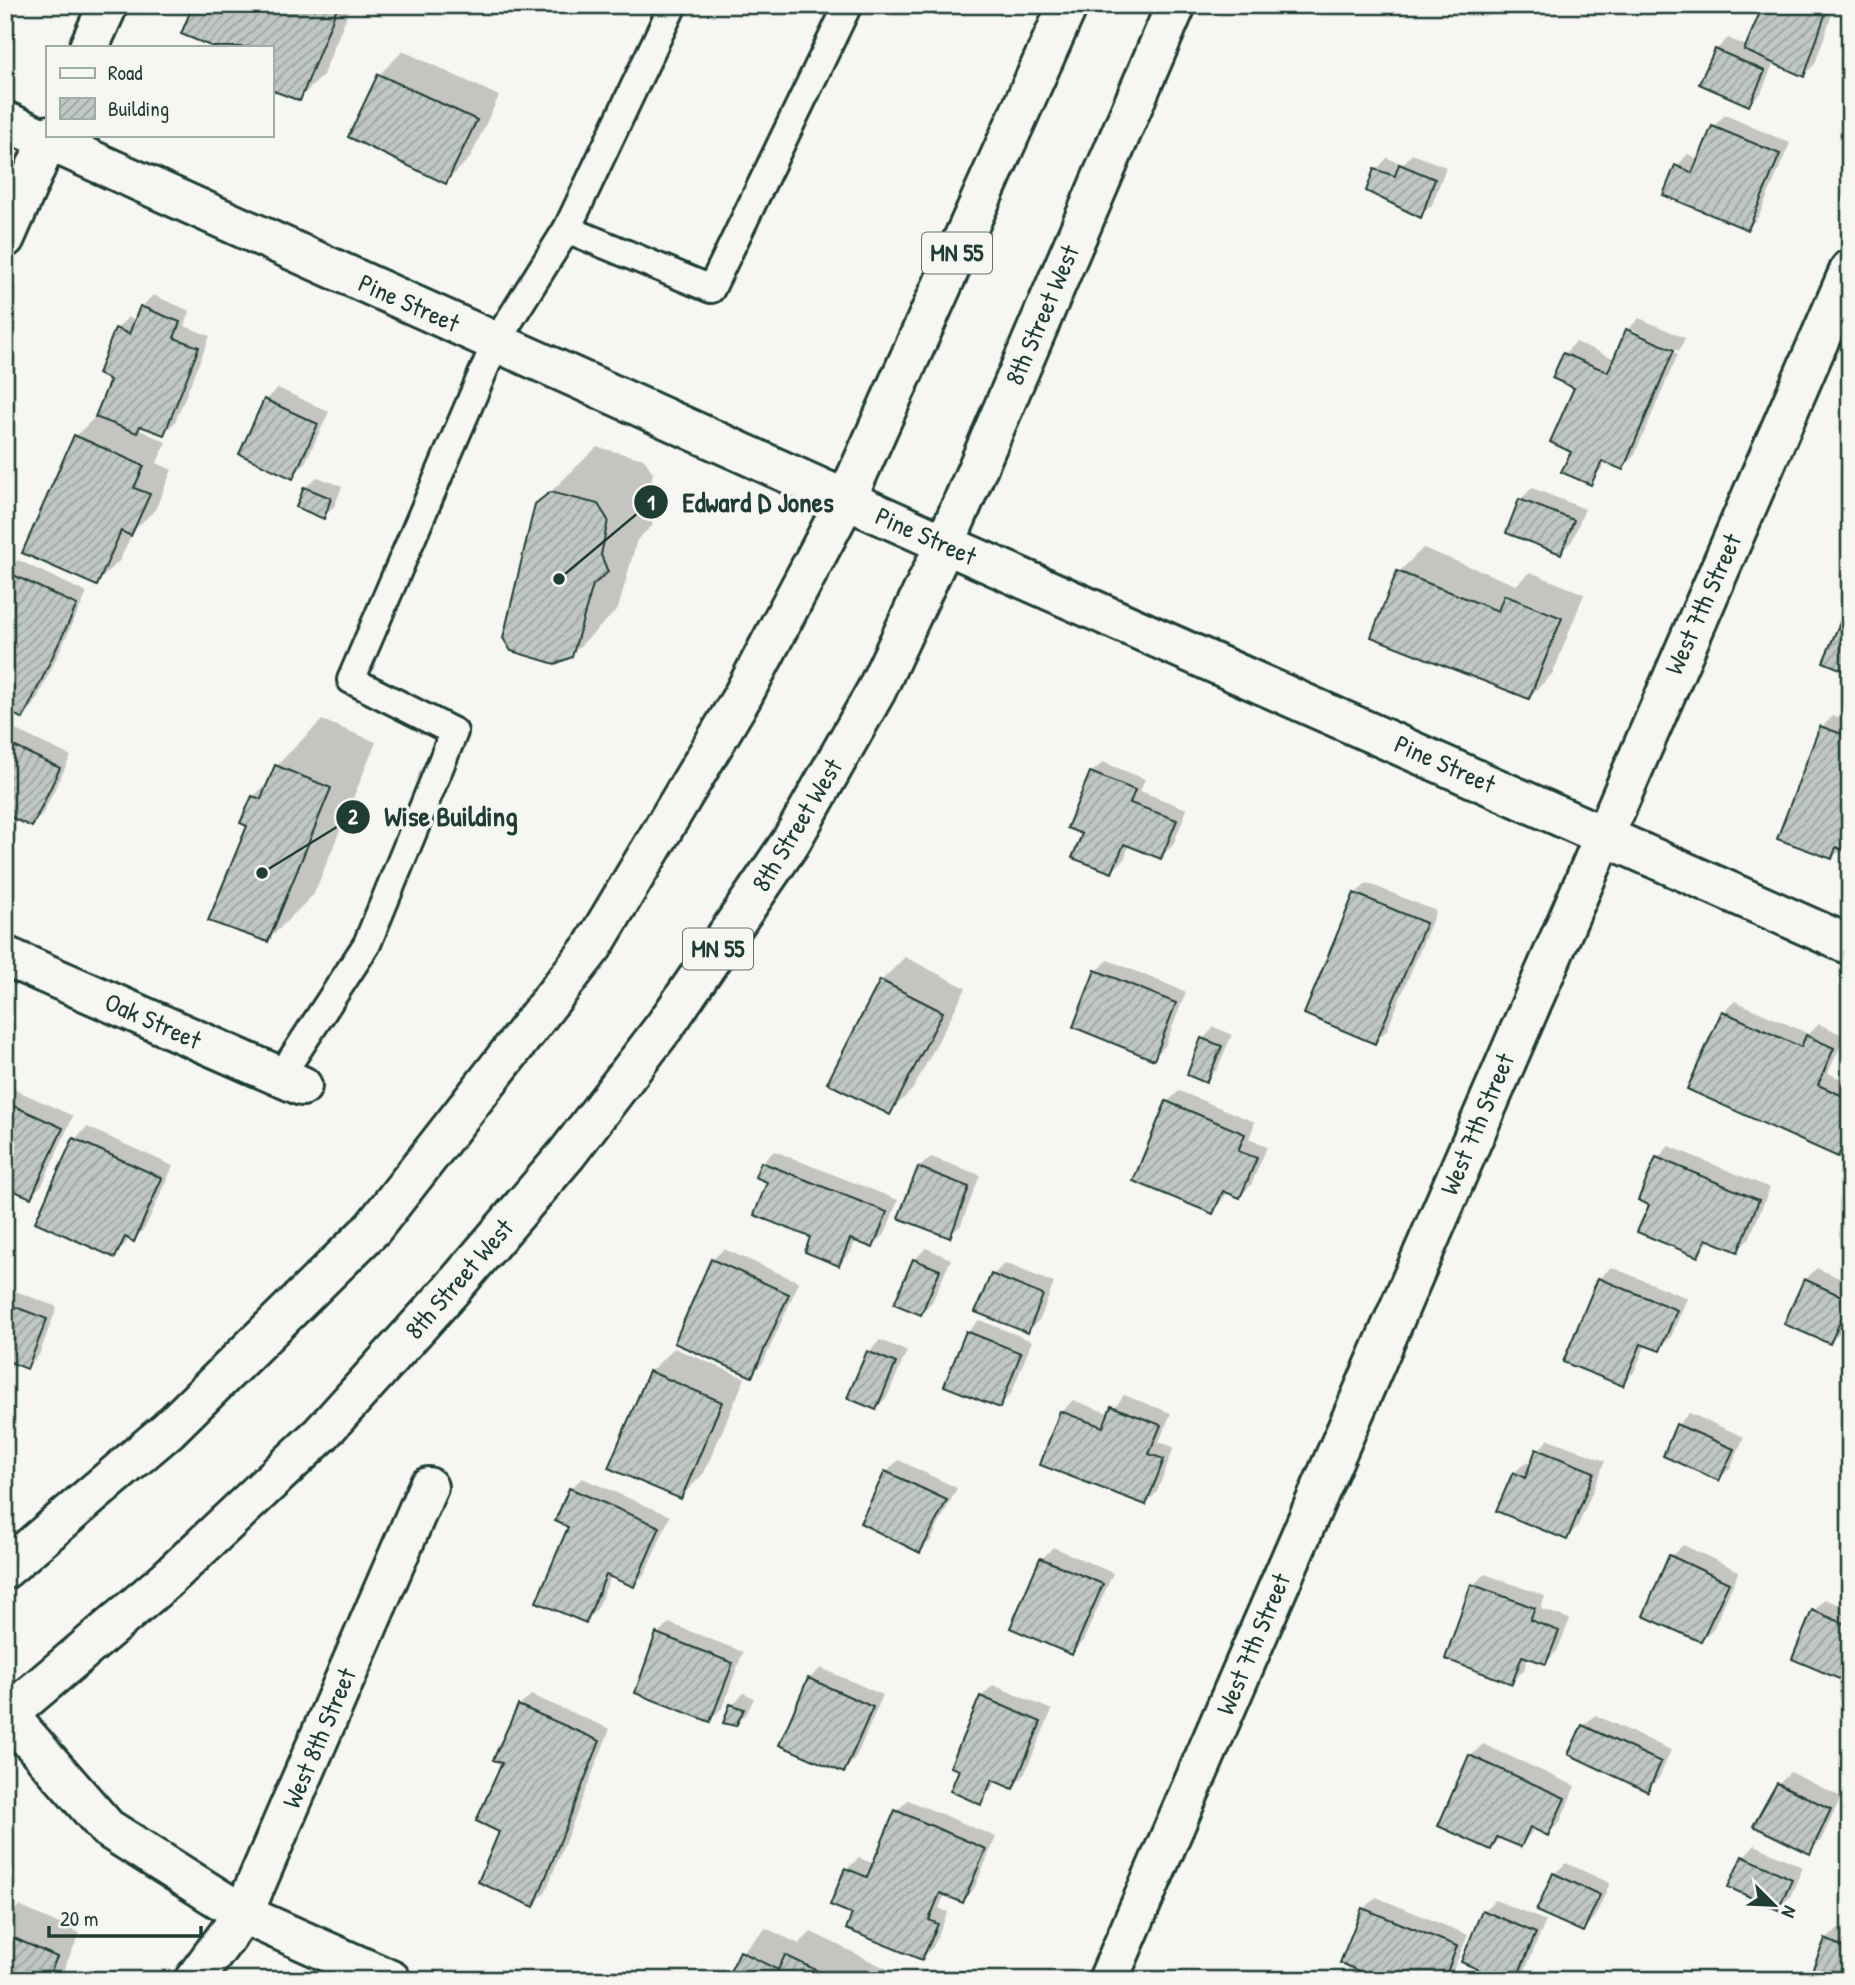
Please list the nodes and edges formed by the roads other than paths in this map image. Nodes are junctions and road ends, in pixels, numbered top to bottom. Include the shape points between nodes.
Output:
1 (108, 5) edge
2 (673, 5) edge
3 (848, 5) edge
4 (1068, 5) edge
5 (1176, 5) edge
6 (89, 46) edge
7 (5, 121) edge
8 (46, 136) edge
9 (49, 137) edge
10 (567, 229) junction
11 (5, 238) edge
12 (1850, 269) edge
13 (496, 342) junction
14 (846, 500) junction
15 (945, 544) junction
16 (1603, 834) junction
17 (1850, 945) edge
18 (5, 956) edge
19 (291, 1081) joint
20 (428, 1487) dead end
21 (5, 1569) edge
22 (6, 1714) edge
23 (243, 1914) junction
24 (194, 1980) edge
25 (391, 1980) edge
26 (1108, 1980) edge

1 - 6 main road
2 - 10 lane
3 - 10 lane via 711,289
4 - 14 main road, MN 55
5 - 15 main road, 8th Street West / MN 55
7 - 8 main road, Pine Street
9 - 11 main road
9 - 13 main road, Pine Street
10 - 13 lane
12 - 16 main road, West 7th Street
13 - 14 main road, Pine Street
13 - 19 lane via 351,680 454,732 367,944
14 - 15 main road, Pine Street
14 - 21 main road, MN 55 via 742,697 593,946 373,1228 168,1430
15 - 16 main road, Pine Street
15 - 22 main road, 8th Street West / MN 55 via 876,691 790,843 667,1023 567,1154 321,1434 165,1581
16 - 17 main road, Pine Street
16 - 26 main road, West 7th Street
18 - 19 main road, Oak Street
20 - 23 main road, West 8th Street
22 - 23 main road via 107,1828
23 - 24 main road, West 8th Street
23 - 25 main road

